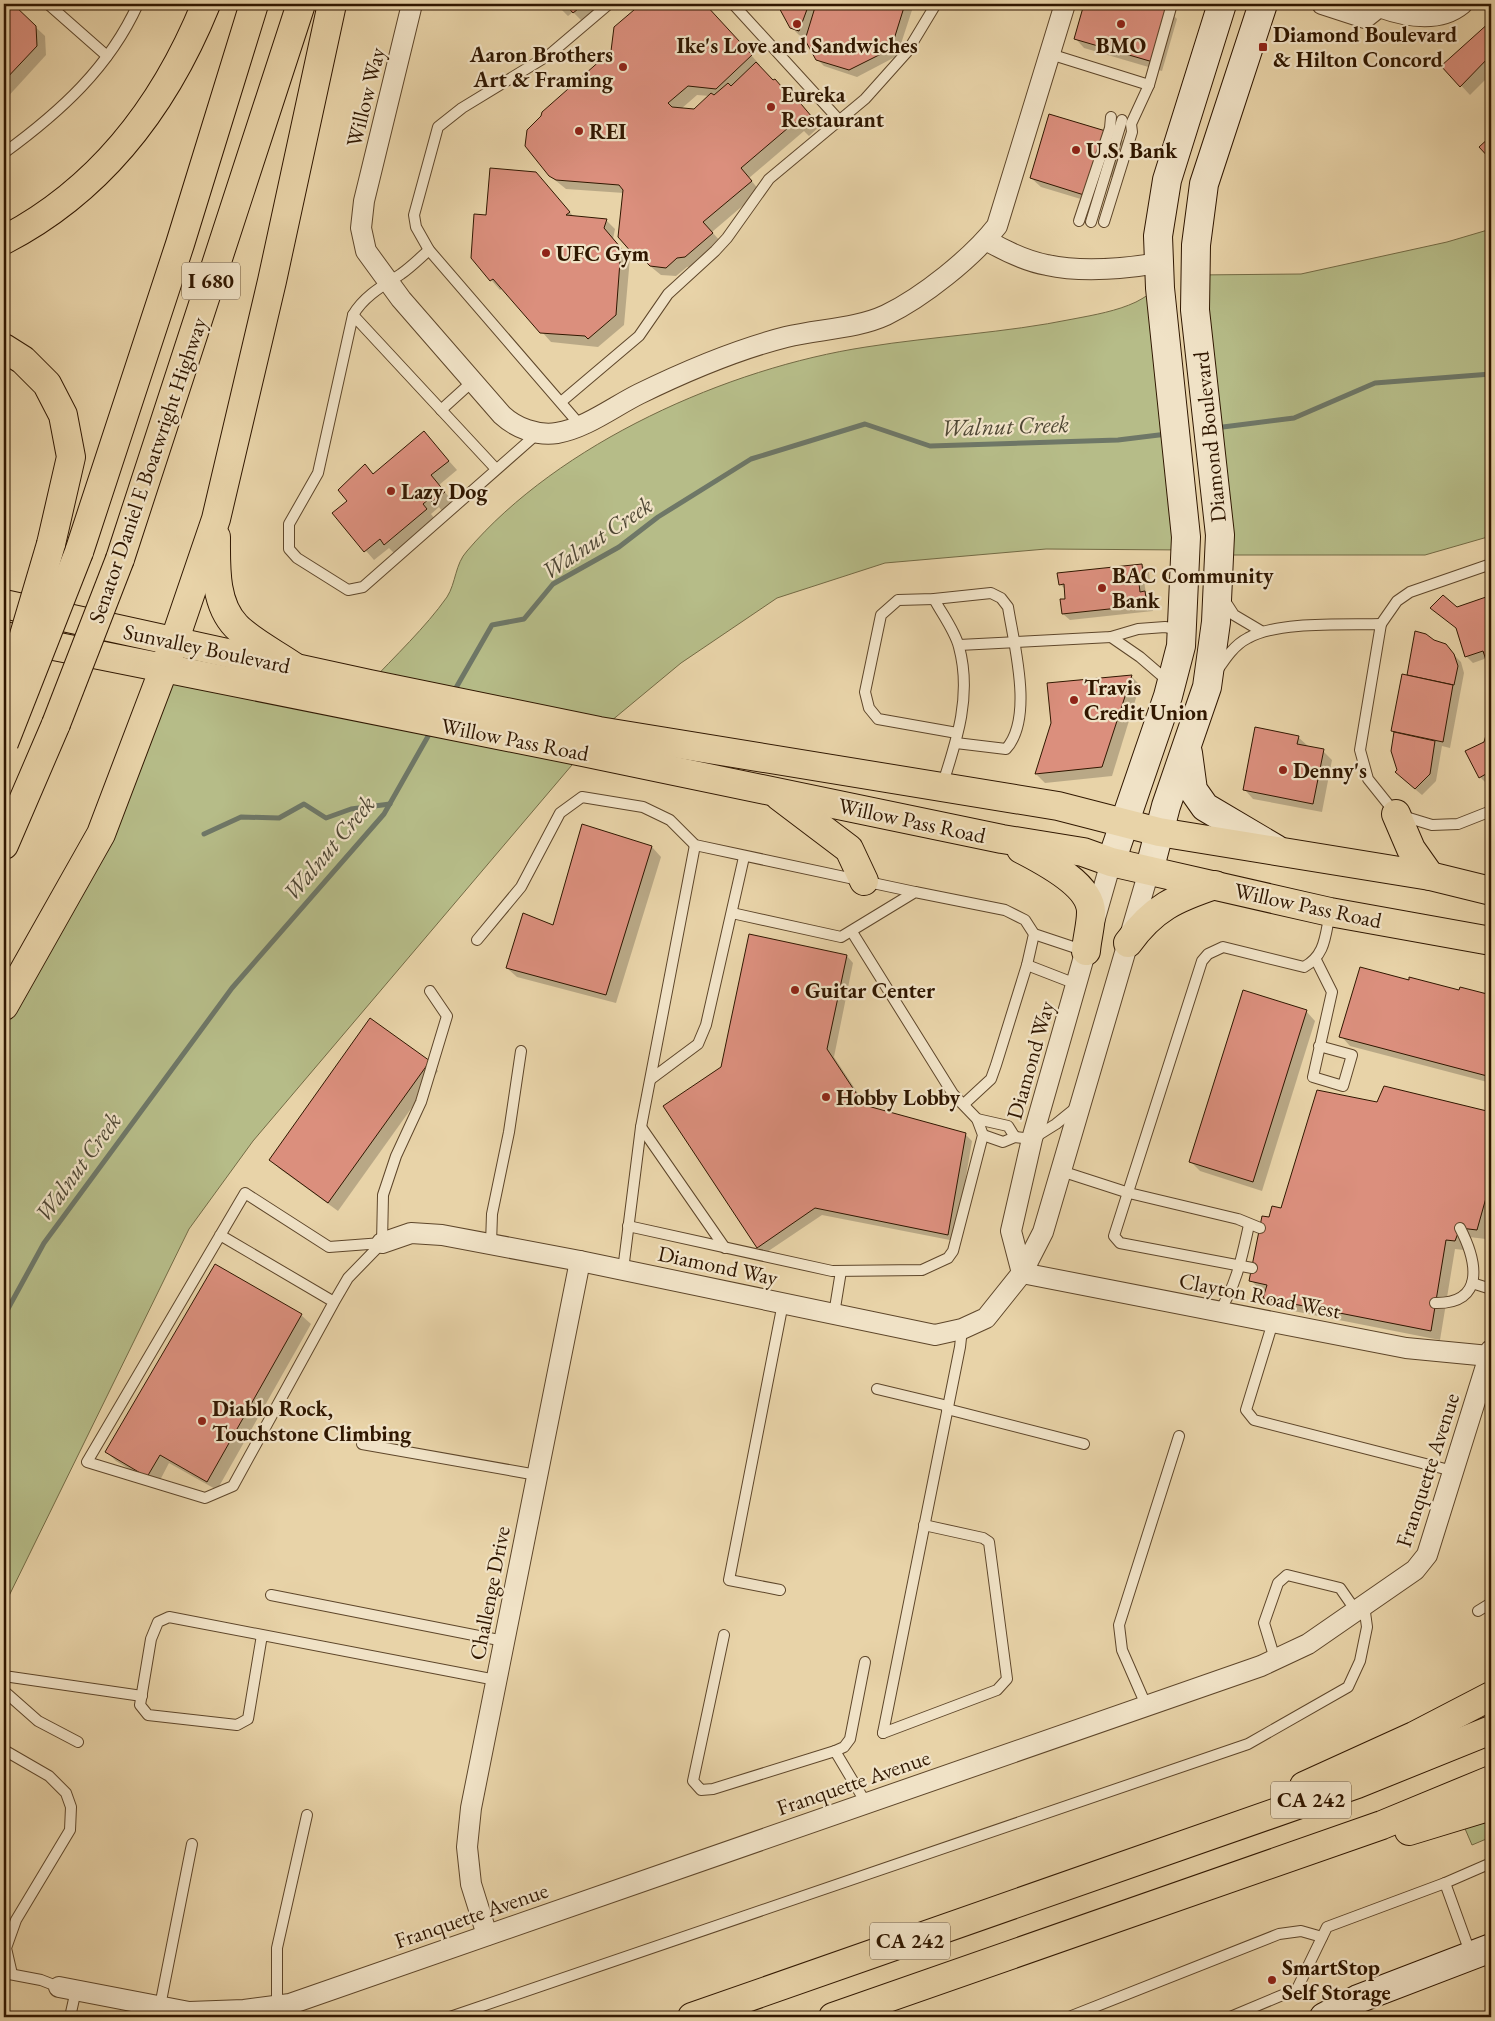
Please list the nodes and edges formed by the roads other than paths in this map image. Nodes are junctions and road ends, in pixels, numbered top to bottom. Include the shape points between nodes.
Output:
1 (48, 4) edge
2 (138, 4) edge
3 (206, 4) edge
4 (254, 4) edge
5 (302, 4) edge
6 (332, 4) edge
7 (412, 4) edge
8 (609, 4) edge
9 (733, 4) edge
10 (936, 4) edge
11 (1065, 4) edge
12 (1172, 4) edge
13 (1222, 4) edge
14 (1263, 4) edge
15 (1322, 4) edge
16 (1462, 4) edge
17 (1378, 6) edge
18 (1422, 10) edge
19 (1050, 54) junction
20 (107, 56) junction
21 (1149, 85) junction
22 (1111, 116) dead end
23 (840, 121) junction
24 (1126, 122) junction
25 (4, 153) edge
26 (1080, 221) dead end
27 (1091, 222) dead end
28 (1104, 222) dead end
29 (4, 240) edge
30 (986, 240) junction
31 (429, 250) junction
32 (1159, 263) junction
33 (387, 282) junction
34 (353, 315) junction
35 (4, 348) edge
36 (473, 381) junction
37 (561, 402) junction
38 (441, 410) junction
39 (580, 426) junction
40 (539, 433) junction
41 (496, 468) junction
42 (216, 519) junction
43 (1491, 564) edge
44 (1217, 589) junction
45 (934, 599) junction
46 (4, 604) edge
47 (1381, 624) junction
48 (1182, 630) junction
49 (1261, 631) junction
50 (4, 636) edge
51 (1111, 637) junction
52 (174, 642) junction
53 (1013, 642) junction
54 (959, 645) junction
55 (293, 666) junction
56 (164, 668) junction
57 (352, 680) joint
58 (1172, 684) junction
59 (1204, 699) junction
60 (332, 702) joint
61 (4, 703) edge
62 (957, 738) junction
63 (591, 742) junction
64 (4, 743) edge
65 (1188, 744) junction
66 (942, 787) junction
67 (774, 792) junction
68 (1491, 811) edge
69 (1396, 814) junction
70 (1124, 824) junction
71 (1159, 832) junction
72 (1002, 839) junction
73 (4, 845) edge
74 (695, 845) junction
75 (1280, 851) junction
76 (744, 857) junction
77 (1112, 862) junction
78 (1149, 871) junction
79 (1430, 876) junction
80 (864, 881) junction
81 (1215, 885) junction
82 (1491, 891) edge
83 (914, 892) junction
84 (1330, 912) junction
85 (732, 913) junction
86 (852, 932) junction
87 (1034, 934) junction
88 (477, 940) dead end
89 (1491, 941) edge
90 (1128, 943) junction
91 (1086, 951) junction
92 (1316, 960) junction
93 (1027, 965) junction
94 (1076, 984) junction
95 (430, 991) dead end
96 (4, 1006) edge
97 (1319, 1046) junction
98 (521, 1051) dead end
99 (651, 1079) junction
100 (964, 1104) junction
101 (1079, 1105) junction
102 (977, 1119) junction
103 (641, 1127) junction
104 (983, 1134) junction
105 (1023, 1138) junction
106 (1061, 1171) junction
107 (1129, 1194) junction
108 (1248, 1225) junction
109 (628, 1226) junction
110 (1260, 1228) dead end
111 (1460, 1228) dead end
112 (220, 1235) junction
113 (382, 1243) junction
114 (491, 1244) junction
115 (725, 1248) junction
116 (580, 1261) junction
117 (1240, 1267) junction
118 (1252, 1268) dead end
119 (623, 1270) junction
120 (841, 1271) junction
121 (1022, 1273) junction
122 (1472, 1283) junction
123 (1491, 1289) edge
124 (334, 1302) junction
125 (783, 1303) junction
126 (1435, 1303) dead end
127 (1219, 1312) junction
128 (834, 1314) junction
129 (1273, 1322) junction
130 (962, 1329) junction
131 (1490, 1353) edge
132 (877, 1389) dead end
133 (947, 1407) junction
134 (1179, 1436) dead end
135 (362, 1444) dead end
136 (1084, 1444) dead end
137 (1453, 1471) junction
138 (537, 1475) junction
139 (924, 1525) junction
140 (780, 1590) dead end
141 (271, 1595) dead end
142 (1491, 1603) edge
143 (1360, 1608) junction
144 (1478, 1611) dead end
145 (262, 1635) junction
146 (724, 1635) dead end
147 (504, 1641) junction
148 (1275, 1659) junction
149 (865, 1662) dead end
150 (4, 1676) edge
151 (496, 1680) junction
152 (4, 1691) edge
153 (142, 1696) junction
154 (1491, 1696) edge
155 (1146, 1706) junction
156 (1491, 1730) edge
157 (78, 1742) dead end
158 (4, 1750) edge
159 (835, 1751) junction
160 (1491, 1780) edge
161 (866, 1803) junction
162 (1491, 1806) edge
163 (308, 1815) dead end
164 (192, 1844) dead end
165 (1491, 1863) edge
166 (1129, 1864) junction
167 (1445, 1883) junction
168 (1146, 1908) junction
169 (487, 1935) junction
170 (1322, 1937) junction
171 (1481, 1952) edge
172 (8, 1973) edge
173 (68, 1988) junction
174 (160, 2006) junction
175 (277, 2007) junction
176 (240, 2014) edge
177 (70, 2017) edge
178 (450, 2017) edge
179 (692, 2017) edge
180 (833, 2017) edge
181 (1069, 2017) edge
182 (1230, 2017) edge
183 (1324, 2017) edge

1 - 20 lane
2 - 20 lane via 125,31
3 - 29 main road via 168,82 139,128 91,180 57,208
4 - 64 main road, Senator Daniel E Boatwright Highway / I 680, bridge via 180,244 79,552
5 - 73 main road, Senator Daniel E Boatwright Highway / I 680, bridge via 120,559 56,724
6 - 42 main road via 272,282
7 - 33 street, Willow Way via 361,219 361,236 366,251
8 - 31 lane via 549,56 462,108 438,127 414,215 416,227
9 - 23 lane
10 - 23 lane via 907,52 865,99
11 - 19 street
12 - 21 lane
13 - 32 main road, Diamond Boulevard via 1167,180 1158,236
14 - 44 main road, Diamond Boulevard via 1204,184 1196,245 1195,310 1220,535
15 - 17 street via 1365,18
16 - 18 street via 1441,14
17 - 18 street via 1402,15
19 - 21 lane
19 - 30 street via 997,226
20 - 25 lane via 88,83 37,129
21 - 24 lane
22 - 26 lane
23 - 37 lane via 769,179 727,238 668,294 638,336
24 - 27 lane
24 - 28 lane via 1132,132
30 - 32 street via 1012,255 1047,266 1126,268
30 - 39 street via 921,294 884,315 732,353 675,377
31 - 33 lane via 402,274
31 - 37 lane
32 - 48 main road, Diamond Boulevard via 1186,537
33 - 34 lane
33 - 36 street, Willow Way
34 - 38 lane
34 - 41 lane via 318,473 289,524 289,549 297,558 348,590 363,587
35 - 61 main road, bridge via 23,360 47,384 63,415 71,457 51,544
36 - 38 lane
36 - 40 street, Willow Way via 511,423
37 - 39 lane
38 - 41 lane
39 - 40 street via 556,434
40 - 41 lane
42 - 52 main road
42 - 55 main road via 216,569 222,604 236,626
43 - 47 lane via 1410,592 1397,601
44 - 49 lane via 1234,615
44 - 59 main road, Diamond Boulevard via 1216,622
45 - 53 lane via 991,593 1008,607
45 - 54 lane
45 - 62 lane via 898,600 880,615 865,692 869,708 878,719
46 - 52 main road, Sunvalley Boulevard
47 - 49 lane via 1279,627
47 - 69 lane via 1360,750 1368,779
48 - 51 lane via 1158,627
48 - 58 main road, Diamond Boulevard
48 - 59 main road via 1196,646 1192,696
49 - 59 lane via 1228,654
50 - 56 main road, Sunvalley Boulevard
51 - 53 lane
51 - 58 lane
52 - 55 main road, Sunvalley Boulevard
52 - 56 main road
53 - 54 lane
53 - 62 lane via 1020,695 1015,739 1006,749
54 - 62 lane via 966,686
55 - 57 main road, Sunvalley Boulevard
56 - 60 main road, Sunvalley Boulevard
56 - 96 main road via 101,834
57 - 63 main road, Willow Pass Road
58 - 70 main road, Diamond Boulevard
59 - 65 main road, Diamond Boulevard
60 - 63 main road, Willow Pass Road
62 - 66 lane
63 - 66 main road, Willow Pass Road
63 - 67 main road, Willow Pass Road
65 - 71 main road, Diamond Boulevard
65 - 75 main road via 1192,790 1205,807
66 - 70 main road, Willow Pass Road via 1058,806
67 - 72 main road, Willow Pass Road
67 - 80 main road via 849,849
68 - 69 lane via 1458,824 1432,825
69 - 79 main road via 1411,849
70 - 71 main road, Willow Pass Road
70 - 77 main road, Diamond Boulevard
71 - 75 main road, Willow Pass Road
71 - 78 main road, Diamond Boulevard
72 - 77 main road, Willow Pass Road via 1083,852
72 - 91 main road via 1052,866 1088,898 1091,911
74 - 76 lane
74 - 88 lane via 670,820 643,807 582,797 560,813 521,888
74 - 99 lane
75 - 79 main road, Willow Pass Road
76 - 80 lane
76 - 85 lane
77 - 78 main road, Willow Pass Road
77 - 91 street, Diamond Way
78 - 81 main road, Willow Pass Road
78 - 90 street, Diamond Way
79 - 82 main road, Willow Pass Road
80 - 83 lane
81 - 84 main road, Willow Pass Road
81 - 90 main road via 1163,907 1144,922
83 - 86 lane
83 - 87 lane via 1005,910 1025,920
84 - 89 main road, Willow Pass Road
84 - 92 lane via 1323,948
85 - 86 lane via 841,937
85 - 99 lane via 706,1025 698,1044
86 - 100 lane via 953,1094
87 - 91 lane
87 - 93 lane
90 - 101 street, Diamond Way
91 - 94 street, Diamond Way
92 - 97 lane via 1332,992
92 - 107 lane via 1304,967 1223,947 1202,961
93 - 94 lane
93 - 100 lane via 991,1079
94 - 105 street, Diamond Way
95 - 113 lane via 447,1016 421,1102 396,1156 383,1195
97 - 97 lane via 1313,1077 1342,1090 1352,1054
98 - 114 lane via 510,1132 492,1214
99 - 103 lane
100 - 102 lane
101 - 105 lane via 1056,1124
101 - 106 street, Diamond Way
102 - 104 lane
102 - 105 lane via 1008,1126
103 - 109 lane
103 - 115 lane
104 - 105 lane via 1003,1142
104 - 120 lane via 953,1251 948,1258 922,1270
105 - 121 street, Diamond Way via 1011,1231
106 - 107 lane
106 - 121 street, Diamond Way via 1043,1232
107 - 108 lane
107 - 117 lane via 1114,1236 1120,1243
108 - 110 lane
108 - 117 lane
109 - 115 lane
109 - 119 lane
111 - 122 lane via 1472,1258
112 - 113 lane via 245,1193 328,1247
112 - 124 lane
112 - 124 lane via 87,1462 205,1498 233,1486
113 - 114 street, Diamond Way via 411,1233
113 - 124 lane via 348,1278
114 - 116 street, Diamond Way
115 - 120 lane
116 - 119 street, Diamond Way
116 - 138 street, Challenge Drive
117 - 118 lane
117 - 127 lane via 1232,1293
119 - 125 street, Diamond Way
120 - 128 lane
121 - 127 street, Clayton Road West
121 - 130 street, Diamond Way via 986,1318
122 - 123 lane
122 - 126 lane via 1469,1293 1461,1299
125 - 128 street, Diamond Way
125 - 140 lane via 729,1580
127 - 129 street, Clayton Road West
128 - 130 street, Diamond Way via 935,1335
129 - 131 street, Clayton Road West via 1406,1348
129 - 137 lane via 1246,1410 1254,1420
130 - 133 lane
131 - 137 street, Franquette Avenue
132 - 133 lane
133 - 136 lane
133 - 139 lane
134 - 155 lane via 1119,1624 1122,1650
135 - 138 lane
137 - 143 street, Franquette Avenue via 1423,1562
138 - 147 street, Challenge Drive
139 - 139 lane via 989,1542 1007,1679 997,1690 883,1733
141 - 147 lane
142 - 144 lane
143 - 148 street, Franquette Avenue via 1308,1644
143 - 148 lane via 1340,1588 1287,1575 1278,1583 1264,1623
143 - 178 lane via 1367,1627 1360,1661 1348,1686 1248,1744
145 - 151 lane
145 - 153 lane via 169,1617 158,1622 151,1639
145 - 153 lane via 248,1719 237,1726 148,1715 140,1705
146 - 159 lane via 693,1781 701,1790
147 - 151 street, Challenge Drive
148 - 155 street, Franquette Avenue
149 - 159 lane via 850,1739
150 - 153 lane
151 - 169 street, Challenge Drive via 470,1808 467,1847 471,1884
152 - 157 lane via 38,1721
154 - 166 main road via 1414,1736
155 - 161 street, Franquette Avenue
156 - 166 main road, CA 242 via 1357,1784
158 - 172 lane via 49,1776 66,1793 70,1807 70,1830 16,1920 6,1948
159 - 161 lane
160 - 168 main road, CA 242 via 1382,1825
161 - 169 street, Franquette Avenue
162 - 168 main road
163 - 175 lane via 277,1948
164 - 174 lane
165 - 167 lane
166 - 179 main road, CA 242
167 - 170 lane via 1327,1927
167 - 171 lane
168 - 180 main road, CA 242
169 - 175 street, Franquette Avenue
170 - 181 lane via 1301,1931 1279,1934
170 - 182 lane via 1297,1988
171 - 183 main road via 1358,1999
172 - 173 lane
173 - 174 street, Franquette Avenue
173 - 177 lane
174 - 176 street, Franquette Avenue via 189,2012
175 - 176 street, Franquette Avenue

